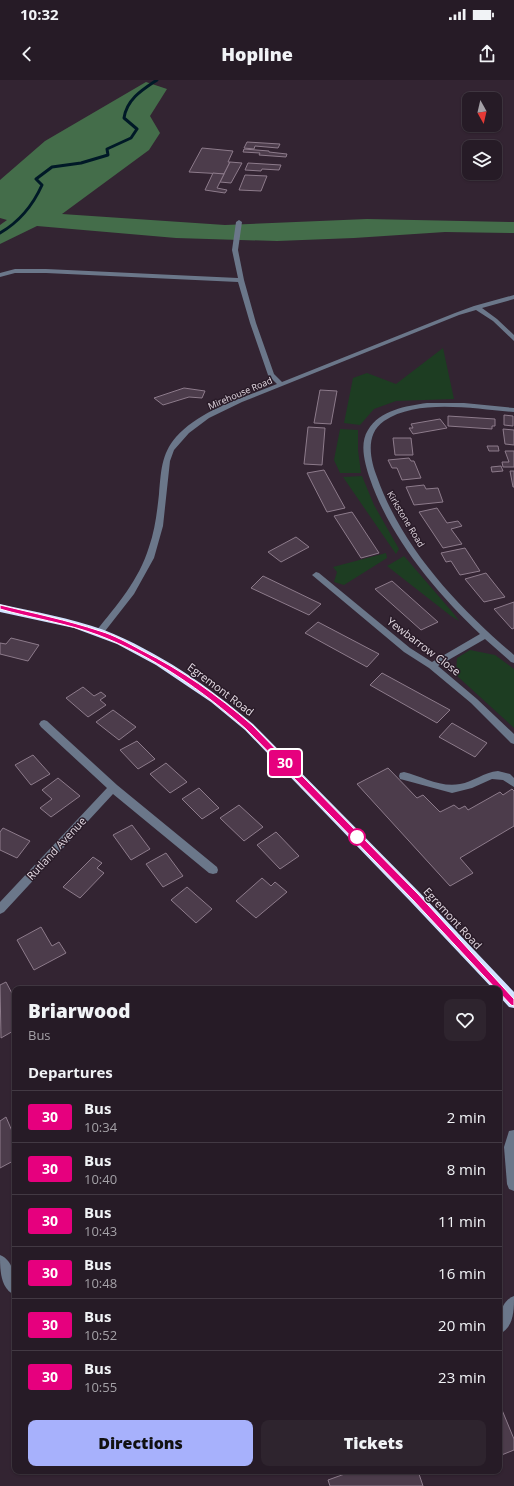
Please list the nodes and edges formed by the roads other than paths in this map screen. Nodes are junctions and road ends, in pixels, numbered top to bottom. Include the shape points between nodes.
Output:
1 (239, 222) dead end
2 (0, 275) edge
3 (241, 280) junction
4 (514, 297) edge
5 (476, 307) junction
6 (514, 339) edge
7 (282, 385) junction
8 (514, 410) edge
9 (316, 575) dead end
10 (0, 608) edge
11 (99, 633) junction
12 (485, 635) junction
13 (514, 660) edge
14 (432, 666) junction
15 (44, 724) dead end
16 (514, 740) edge
17 (404, 776) dead end
18 (514, 783) edge
19 (113, 788) junction
20 (214, 870) dead end
21 (0, 909) edge
22 (499, 986) edge
23 (502, 989) edge
24 (514, 1002) edge
25 (514, 1136) edge
26 (514, 1184) edge
27 (0, 1262) edge
28 (12, 1283) edge
29 (514, 1303) edge
30 (502, 1322) edge

1 - 3 street via 235,250
2 - 3 street via 15,271 46,271
3 - 7 street via 271,375
4 - 5 street, Mirehouse Road
5 - 6 street via 495,320
5 - 7 street, Mirehouse Road
7 - 11 street, Mirehouse Road via 218,411 186,432 174,445 166,461 161,512 154,546 143,575
8 - 12 street, Kirkstone Road via 439,405 406,408 388,415 375,424 367,436 366,443 372,476 390,516 427,570
9 - 14 street, Yewbarrow Close via 407,650
10 - 11 highway, Egremont Road
11 - 22 highway, Egremont Road via 173,669 219,701 249,727 415,896
12 - 13 street, Kirkstone Road
12 - 14 street
14 - 16 street, Yewbarrow Close via 474,701
15 - 19 street
17 - 18 street via 452,789 466,787 492,774 510,778
19 - 20 street
19 - 21 street, Rutland Avenue
23 - 24 highway, Egremont Road
25 - 26 street via 510,1147
27 - 28 street
29 - 30 street

